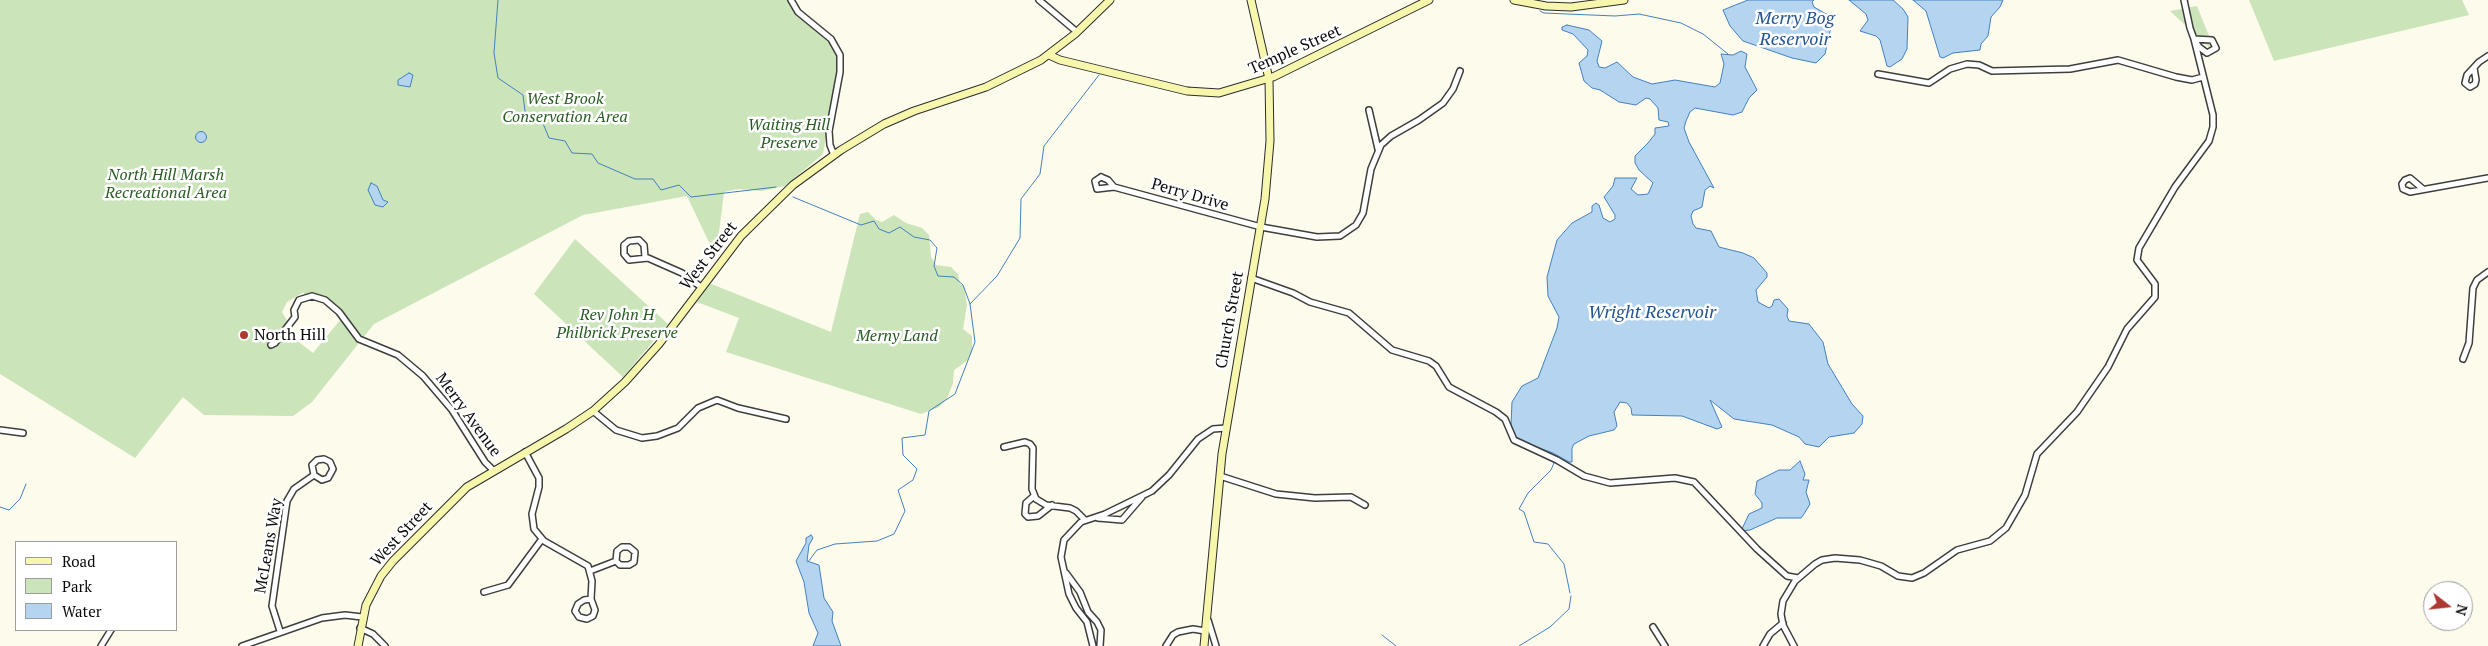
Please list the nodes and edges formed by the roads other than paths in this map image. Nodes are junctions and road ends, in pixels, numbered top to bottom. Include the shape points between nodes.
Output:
1 (791, 0) edge
2 (1039, 0) edge
3 (1110, 0) edge
4 (1251, 0) edge
5 (1429, 0) edge
6 (1514, 0) edge
7 (1624, 0) edge
8 (2184, 0) edge
9 (1529, 2) edge
10 (1077, 32) junction
11 (1049, 55) junction
12 (2488, 56) edge
13 (2474, 68) dead end
14 (1460, 71) dead end
15 (1878, 74) dead end
16 (2203, 77) junction
17 (1269, 79) junction
18 (1369, 110) dead end
19 (1378, 149) junction
20 (834, 155) junction
21 (2488, 178) edge
22 (1114, 187) dead end
23 (2423, 189) dead end
24 (1260, 227) junction
25 (646, 257) junction
26 (2488, 272) edge
27 (1251, 278) junction
28 (702, 287) junction
29 (271, 345) dead end
30 (2462, 359) dead end
31 (593, 411) junction
32 (786, 419) dead end
33 (1226, 428) junction
34 (0, 430) edge
35 (22, 433) dead end
36 (1004, 447) dead end
37 (525, 452) junction
38 (493, 470) junction
39 (314, 475) junction
40 (1220, 476) junction
41 (1034, 496) junction
42 (1142, 497) junction
43 (1365, 505) dead end
44 (1052, 506) junction
45 (1095, 518) junction
46 (1085, 520) junction
47 (542, 539) junction
48 (616, 561) junction
49 (590, 571) junction
50 (1065, 571) junction
51 (1798, 577) junction
52 (484, 592) dead end
53 (591, 599) junction
54 (1206, 615) junction
55 (362, 617) junction
56 (1783, 623) junction
57 (1653, 627) dead end
58 (360, 628) junction
59 (110, 631) edge
60 (280, 631) junction
61 (1205, 631) junction
62 (101, 646) edge
63 (242, 646) edge
64 (358, 646) edge
65 (385, 646) edge
66 (1093, 646) edge
67 (1100, 646) edge
68 (1166, 646) edge
69 (1204, 646) edge
70 (1216, 646) edge
71 (1665, 646) edge
72 (1763, 646) edge
73 (1794, 646) edge

1 - 20 street via 798,12 831,39 840,56 829,131
2 - 10 street
3 - 10 main road, West Street
4 - 17 main road, Church Street
5 - 17 main road, Temple Street
6 - 9 main road
7 - 9 main road via 1571,7
8 - 16 street
10 - 11 main road, West Street
11 - 17 main road, Temple Street via 1200,94 1224,92
11 - 20 main road, West Street via 986,87 884,124
12 - 13 street
14 - 19 street via 1443,103 1391,136
15 - 16 street via 1929,83 1950,69 1967,64 1992,71 2070,69 2118,60 2176,77 2192,80
16 - 51 street via 2213,120 2210,138 2175,186 2137,255 2139,264 2155,284 2155,297 2127,329 2108,367 2077,412 2037,454 2029,487 2006,528 1990,541 1958,550 1912,578 1898,576 1867,561 1842,558 1822,560
17 - 24 main road, Church Street via 1270,141
18 - 19 street
19 - 24 street, Perry Drive via 1370,170 1363,213 1347,232 1326,238
20 - 28 main road, West Street via 793,185 761,215
21 - 23 street
22 - 24 street, Perry Drive
24 - 27 main road, Church Street
25 - 25 street via 629,260 624,254 624,245 629,240 639,240 644,245
25 - 28 street via 682,273
26 - 30 street via 2477,280 2473,288 2469,343
27 - 33 main road, Church Street
27 - 51 street via 1310,302 1349,313 1392,350 1429,361 1449,386 1499,414 1505,419 1514,440 1584,476 1610,483 1675,478 1694,482 1785,575 1793,579
28 - 31 main road, West Street via 642,364
29 - 38 street, Merry Avenue via 295,317 294,310 299,300 312,296 325,300 339,312 359,339 398,355 423,376 452,410
31 - 32 street via 616,430 642,438 678,428 698,408 717,400
31 - 37 main road, West Street
33 - 40 main road, Church Street
33 - 42 street via 1203,434 1159,486
34 - 35 street
36 - 41 street via 1025,442 1033,448
37 - 38 main road, West Street
37 - 47 street via 539,478 532,519
38 - 55 main road, West Street via 457,495 386,568 367,601
39 - 39 street, McLeans Way via 322,480 328,478 333,469 330,462 317,460 312,465
39 - 60 street, McLeans Way via 292,491 286,504 272,606
40 - 43 street via 1276,494 1351,497
40 - 54 main road, Church Street
41 - 44 street via 1041,503
41 - 44 street via 1026,503 1025,514 1028,517 1038,516
42 - 45 street
42 - 45 street via 1122,520
44 - 46 street via 1076,510
45 - 46 street
46 - 50 street via 1064,540 1061,557
47 - 49 street via 581,561
47 - 52 street via 508,585
48 - 48 street via 617,551 622,547 636,552 634,562 629,565
48 - 49 street
49 - 53 street
50 - 66 street via 1076,608 1088,622
50 - 67 street via 1101,630
51 - 56 street via 1783,601
53 - 53 street via 578,604 576,611 579,617 587,619 593,616 595,610
54 - 61 main road, Church Street
54 - 70 street
55 - 58 main road, West Street
55 - 60 street via 322,618
56 - 72 street via 1770,634
56 - 73 street
57 - 71 street
58 - 64 main road, West Street
58 - 65 street via 373,634
59 - 62 street
60 - 63 street
61 - 68 street via 1178,632
61 - 69 main road, Church Street

